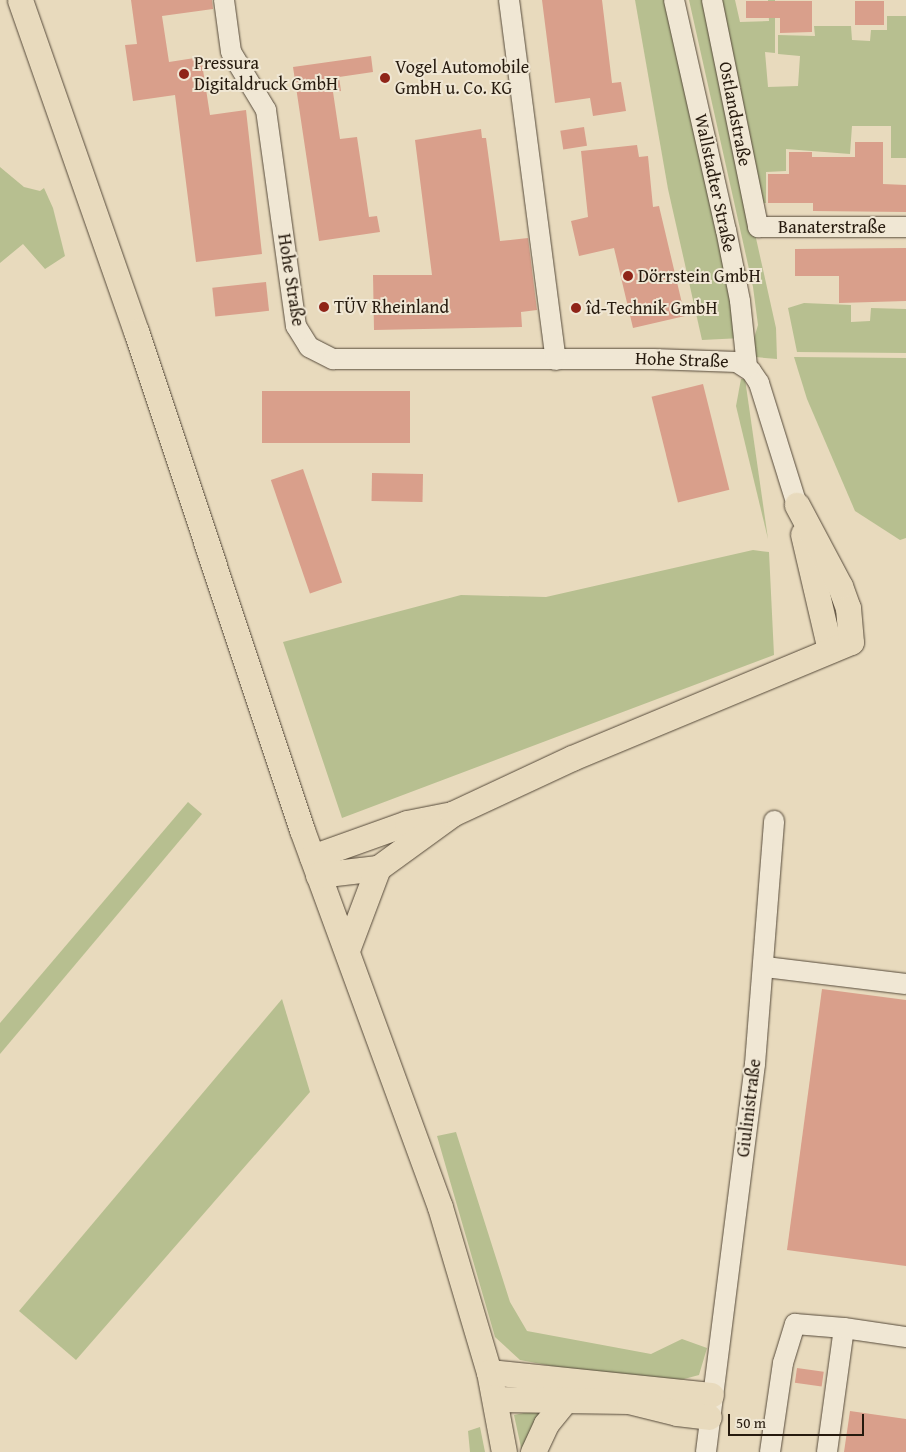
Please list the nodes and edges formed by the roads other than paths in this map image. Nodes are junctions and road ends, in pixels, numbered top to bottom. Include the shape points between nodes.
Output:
1 (20, 0) edge
2 (224, 0) edge
3 (509, 0) edge
4 (674, 0) edge
5 (712, 0) edge
6 (758, 227) joint
7 (906, 227) edge
8 (556, 360) junction
9 (747, 367) junction
10 (796, 505) joint
11 (452, 814) junction
12 (774, 820) dead end
13 (315, 866) junction
14 (378, 868) junction
15 (347, 950) junction
16 (765, 967) junction
17 (906, 984) edge
18 (844, 1328) junction
19 (906, 1337) edge
20 (489, 1372) junction
21 (495, 1399) junction
22 (566, 1399) junction
23 (710, 1406) junction
24 (504, 1452) edge
25 (533, 1452) edge
26 (706, 1452) edge
27 (770, 1452) edge
28 (827, 1452) edge

1 - 13 main road via 136,330
2 - 8 street, Hohe Straße via 232,52 266,110 296,326 309,347 333,359
3 - 8 street
4 - 9 street, Wallstadter Straße via 729,248
5 - 6 street, Ostlandstraße
6 - 7 street, Banaterstraße
8 - 9 street, Hohe Straße via 726,360
9 - 10 street via 759,382
10 - 11 main road via 840,586 848,608 841,646 572,758
11 - 13 main road via 407,823
11 - 14 main road
12 - 16 street, Giulinistraße
13 - 14 main road
13 - 15 main road
14 - 15 main road
15 - 20 main road via 440,1207
16 - 17 street
16 - 23 street, Giulinistraße
18 - 19 street
18 - 27 street via 795,1324 782,1363
18 - 28 street
20 - 21 main road
20 - 23 main road
21 - 22 main road
21 - 24 main road
22 - 23 main road via 629,1401 677,1413
22 - 25 main road via 546,1424
23 - 26 street, Giulinistraße

